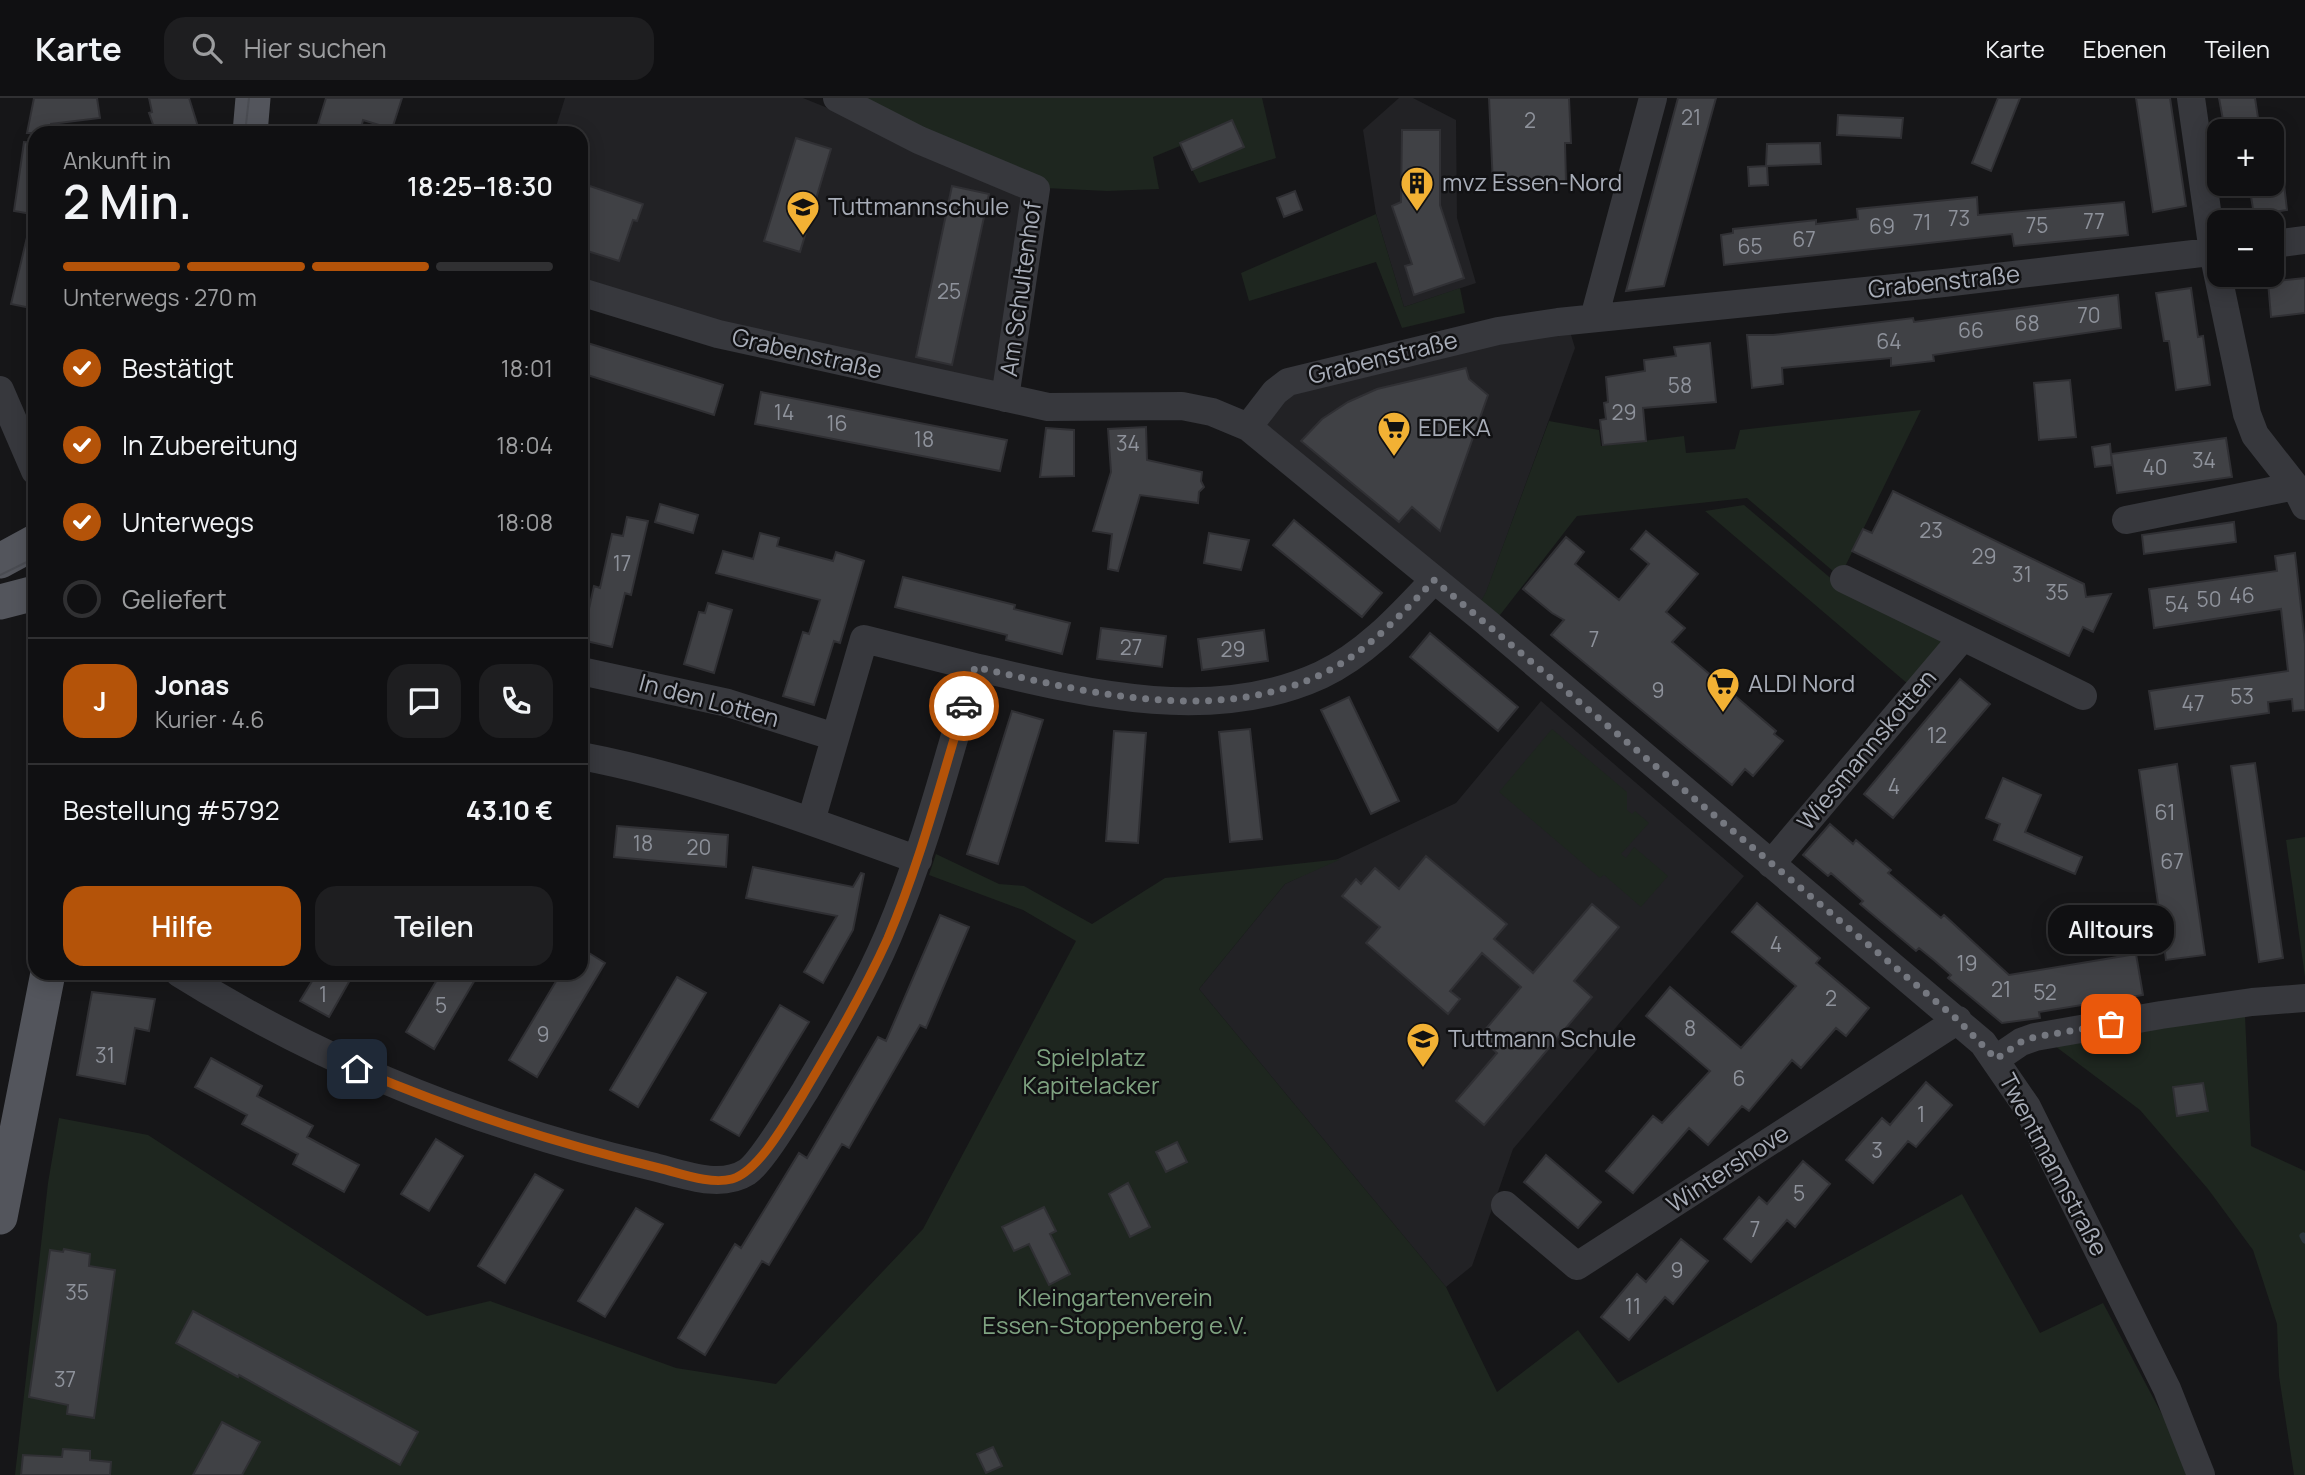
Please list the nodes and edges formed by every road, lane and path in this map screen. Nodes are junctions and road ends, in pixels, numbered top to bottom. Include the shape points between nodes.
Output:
1 (253, 98) edge
2 (837, 98) edge
3 (1653, 98) edge
4 (2191, 98) edge
5 (251, 126) edge
6 (2207, 213) edge
7 (2305, 240) edge
8 (2284, 243) edge
9 (2207, 252) edge
10 (2223, 287) edge
11 (588, 294) edge
12 (1594, 318) junction
13 (0, 390) edge
14 (1005, 398) junction
15 (1248, 427) junction
16 (25, 435) edge
17 (2300, 496) edge
18 (2126, 520) dead end
19 (28, 546) edge
20 (0, 561) edge
21 (1844, 579) dead end
22 (1434, 580) junction
23 (1964, 637) junction
24 (975, 667) junction
25 (588, 673) edge
26 (2083, 696) dead end
27 (835, 737) junction
28 (588, 758) edge
29 (811, 821) junction
30 (918, 860) junction
31 (1771, 864) junction
32 (47, 980) edge
33 (191, 980) edge
34 (2305, 999) edge
35 (1958, 1020) junction
36 (1996, 1059) junction
37 (1505, 1205) dead end
38 (0, 1217) edge
39 (2201, 1475) edge

1 - 5 main road
2 - 14 street, Am Schultenhof via 919,140 1036,189
3 - 12 street
4 - 6 street
7 - 8 street
9 - 12 street, Grabenstraße
10 - 17 street via 2247,414 2255,435
11 - 14 street, Grabenstraße via 718,334
12 - 15 street, Grabenstraße via 1498,331 1288,382
13 - 16 street
14 - 15 street, Grabenstraße via 1048,407 1182,406
15 - 22 street, Twentmannstraße
17 - 18 street
19 - 20 main road
21 - 23 street
22 - 24 street via 1376,638 1321,675 1234,699 1103,695
22 - 31 street, Twentmannstraße
23 - 26 street
23 - 31 street, Wiesmannskotten
24 - 27 street via 864,639
24 - 30 street
25 - 27 street, In den Lotten via 728,703
27 - 29 street
28 - 29 street
29 - 30 street
30 - 33 street via 859,998 788,1119 749,1171 730,1180 608,1156 426,1098 263,1023
31 - 35 street, Twentmannstraße
32 - 38 main road
34 - 36 street via 2252,1002 2035,1037
35 - 36 street, Twentmannstraße
35 - 37 street, Wintershove via 1577,1266
36 - 39 street, Twentmannstraße via 2027,1107 2167,1389

